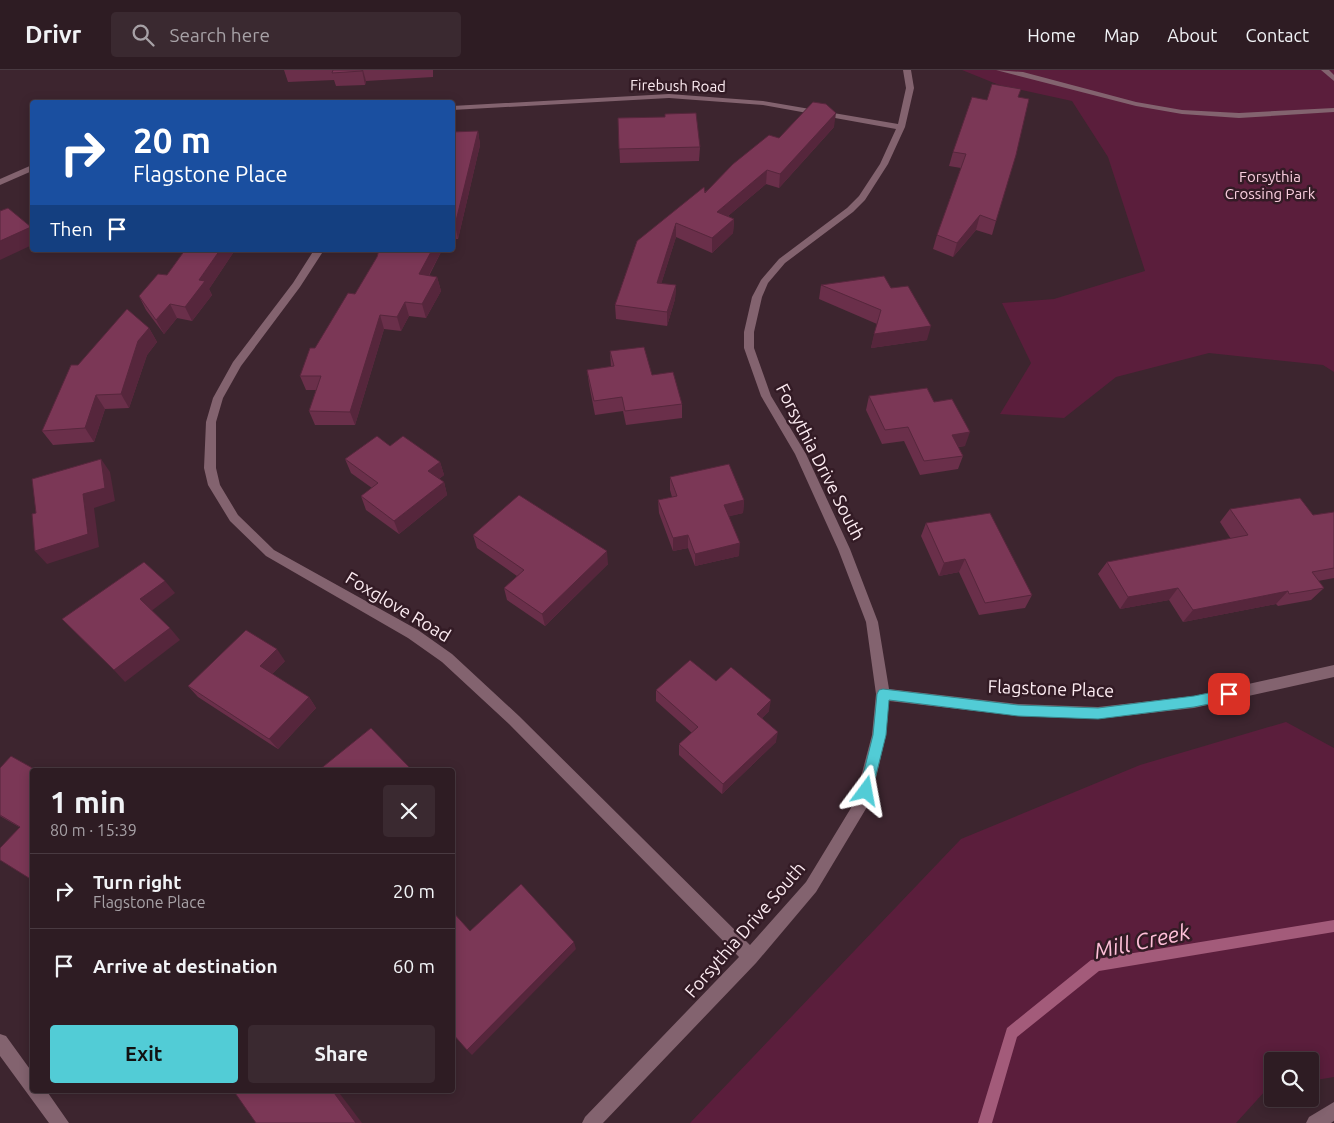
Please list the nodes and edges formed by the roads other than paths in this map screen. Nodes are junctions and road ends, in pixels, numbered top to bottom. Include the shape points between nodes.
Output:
1 (907, 70) edge
2 (1000, 70) edge
3 (1325, 70) edge
4 (1334, 79) edge
5 (455, 108) edge
6 (1334, 110) edge
7 (901, 127) junction
8 (30, 169) edge
9 (0, 182) edge
10 (318, 252) edge
11 (1334, 671) edge
12 (883, 694) junction
13 (750, 957) junction
14 (0, 1042) edge
15 (30, 1082) edge
16 (38, 1093) edge
17 (1334, 1111) edge
18 (60, 1123) edge
19 (591, 1123) edge
20 (1315, 1123) edge

1 - 7 street, Forsythia Drive South via 910,88
2 - 6 street via 1180,112 1237,116
3 - 4 street
5 - 7 street, Firebush Road via 670,96 763,103
7 - 12 street, Forsythia Drive South via 884,164 862,198 793,252 764,282 749,332 749,348 766,396 800,454 844,549 872,622
8 - 9 street
10 - 13 street, Foxglove Road via 237,364 218,398 211,422 210,468 214,485 234,518 270,552 413,634 447,658 514,720
11 - 12 street, Flagstone Place via 1194,702 1098,713 1018,710
12 - 13 street, Forsythia Drive South via 879,735 860,807 811,887
13 - 19 street, Forsythia Drive South
14 - 15 street
16 - 18 street
17 - 20 street

